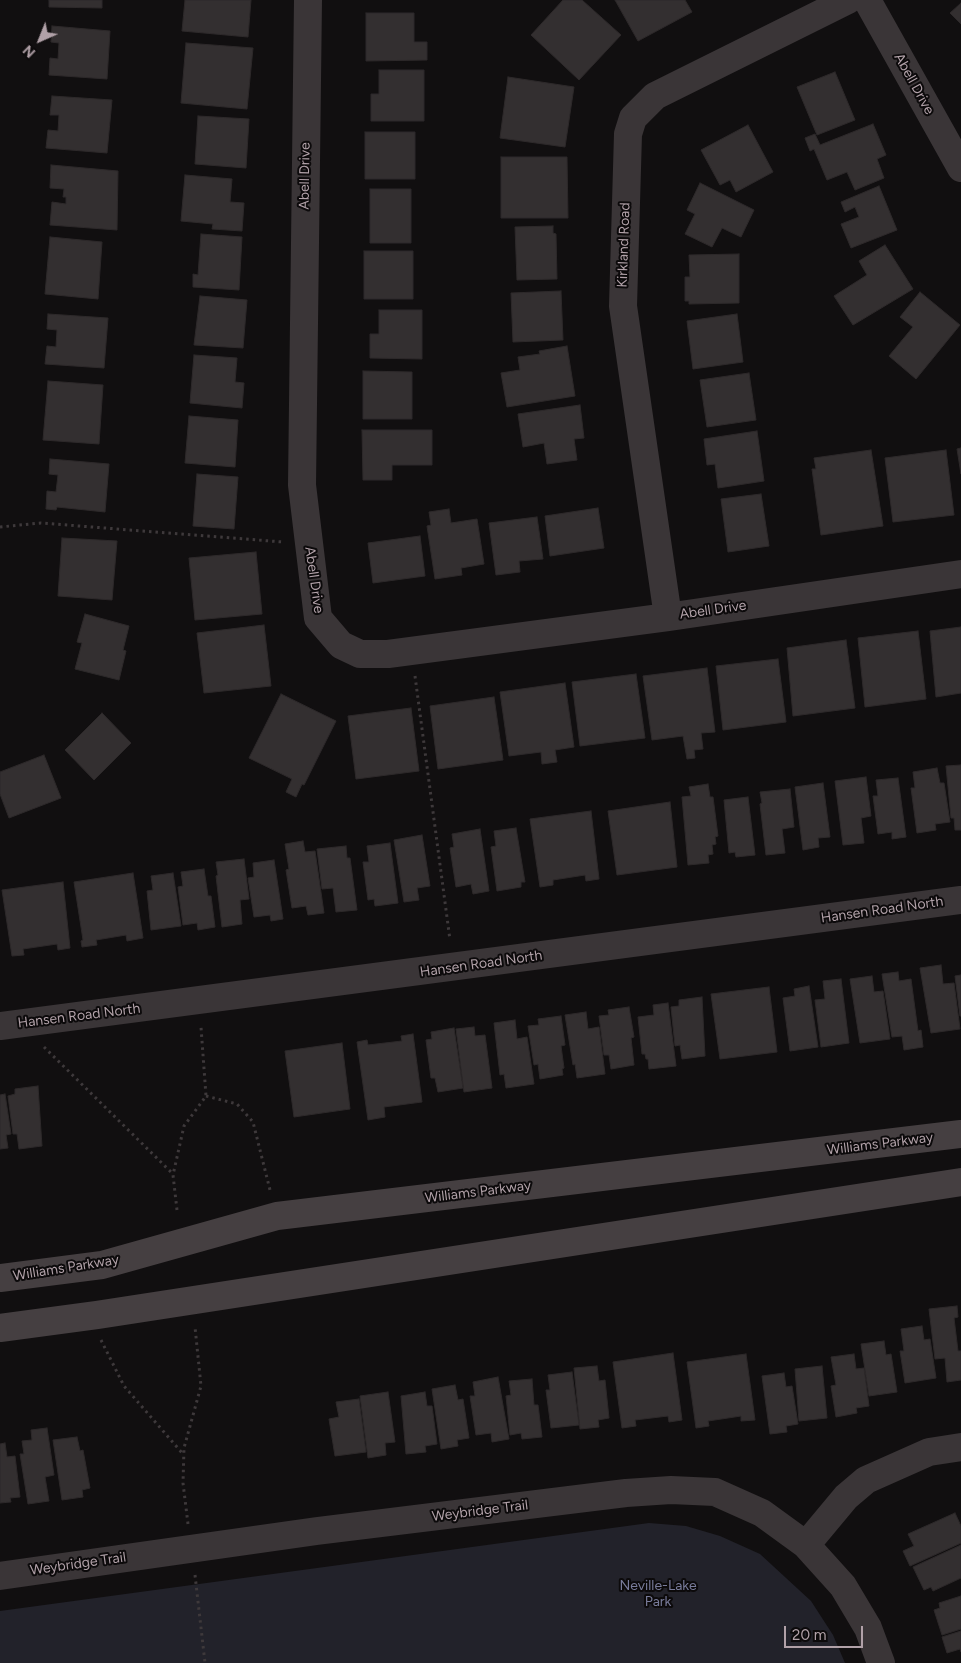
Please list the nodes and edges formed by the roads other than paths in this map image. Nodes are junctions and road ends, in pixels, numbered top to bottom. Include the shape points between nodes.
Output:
1 (308, 0) edge
2 (848, 0) edge
3 (867, 0) edge
4 (961, 168) edge
5 (961, 574) edge
6 (668, 617) junction
7 (961, 900) edge
8 (10, 1025) edge
9 (961, 1134) edge
10 (961, 1182) edge
11 (0, 1278) edge
12 (0, 1328) edge
13 (961, 1447) edge
14 (806, 1545) junction
15 (0, 1576) edge
16 (880, 1663) edge

1 - 6 street, Abell Drive via 302,485 318,618 340,646 360,654 388,654
2 - 6 street, Kirkland Road via 655,96 633,118 628,134 623,306
3 - 4 street, Abell Drive
5 - 6 street, Abell Drive
7 - 8 street, Hansen Road North
9 - 11 main road, Williams Parkway via 277,1216 102,1264
10 - 12 main road
13 - 14 street via 928,1452 866,1480 846,1497
14 - 15 street, Weybridge Trail via 762,1513 715,1492 671,1490 192,1548
14 - 16 street, Weybridge Trail via 843,1586 868,1628

